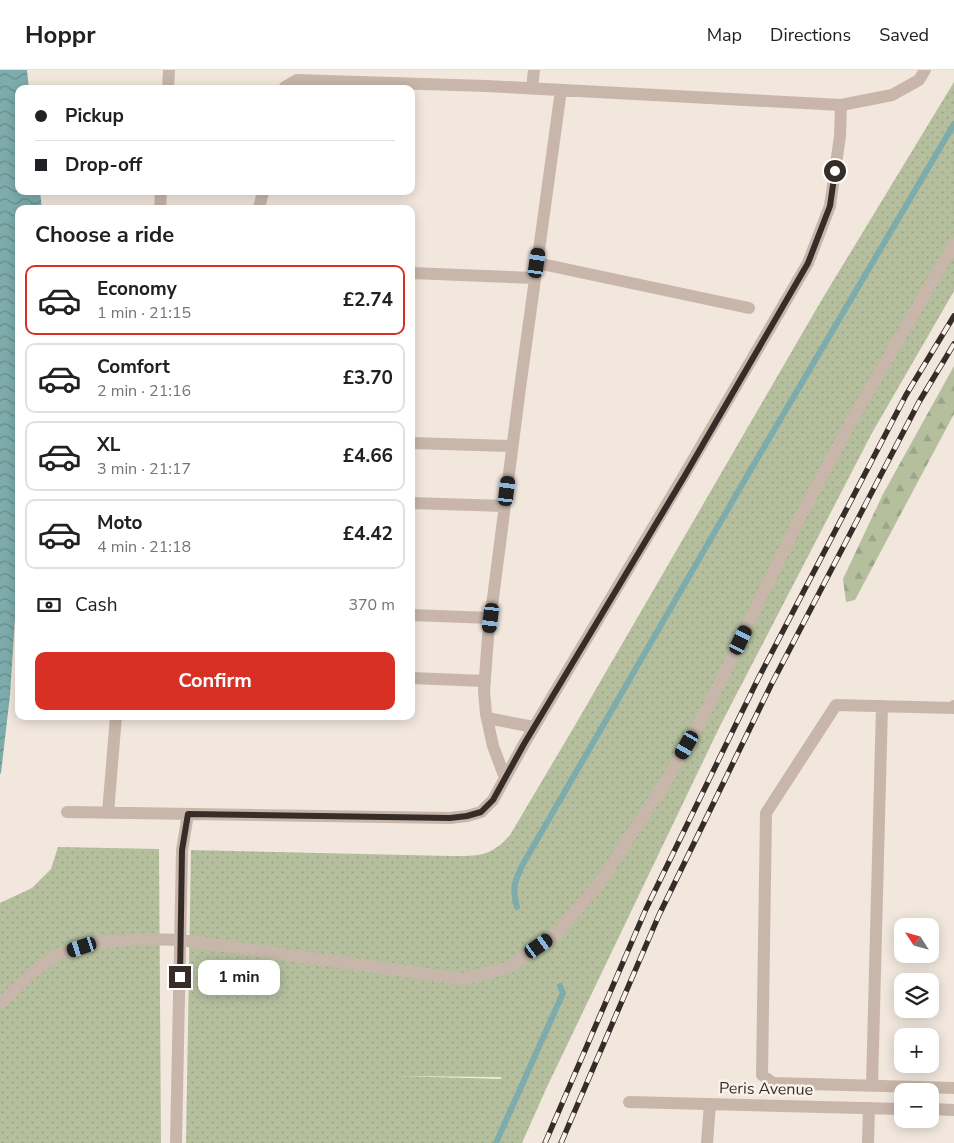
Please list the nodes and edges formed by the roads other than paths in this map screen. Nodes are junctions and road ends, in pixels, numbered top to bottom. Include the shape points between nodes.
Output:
1 (169, 70) edge
2 (534, 70) edge
3 (925, 70) edge
4 (298, 75) edge
5 (168, 85) edge
6 (289, 85) edge
7 (532, 89) junction
8 (561, 90) junction
9 (841, 105) junction
10 (954, 244) edge
11 (537, 263) junction
12 (415, 273) edge
13 (535, 278) junction
14 (749, 308) dead end
15 (415, 443) edge
16 (512, 446) junction
17 (415, 503) edge
18 (505, 506) junction
19 (415, 615) edge
20 (491, 618) junction
21 (415, 678) edge
22 (485, 681) junction
23 (882, 706) junction
24 (954, 706) edge
25 (487, 718) junction
26 (116, 720) edge
27 (534, 727) junction
28 (505, 778) junction
29 (67, 812) dead end
30 (108, 813) junction
31 (188, 814) junction
32 (180, 940) junction
33 (0, 1004) edge
34 (872, 1085) junction
35 (954, 1088) edge
36 (629, 1102) dead end
37 (710, 1104) junction
38 (869, 1108) junction
39 (894, 1109) edge
40 (939, 1109) edge
41 (954, 1110) edge
42 (176, 1143) edge
43 (707, 1143) edge
44 (868, 1143) edge

1 - 5 street
2 - 7 street
3 - 9 street via 919,80 892,96
4 - 6 street
4 - 7 street
7 - 8 street
8 - 9 street
8 - 11 street
9 - 27 street via 830,206 808,263
10 - 32 street via 801,515 706,710 667,780 598,885 555,935 508,968 463,979
11 - 13 street
11 - 14 street
12 - 13 street
13 - 16 street
15 - 16 street
16 - 18 street
17 - 18 street
18 - 20 street
19 - 20 street
20 - 22 street
21 - 22 street
22 - 25 street
23 - 24 street
23 - 34 street
23 - 34 street via 836,705 766,813 762,1075 773,1083
25 - 27 street
25 - 28 street
26 - 30 street
27 - 28 street
28 - 31 street via 493,800 481,812 450,818
29 - 30 street
30 - 31 street
31 - 32 street via 182,850
32 - 33 street via 94,943 56,955
32 - 42 street
34 - 35 street
36 - 37 street, Peris Avenue
37 - 38 street, Peris Avenue
37 - 43 street
38 - 39 street, Peris Avenue
38 - 44 street
40 - 41 street

